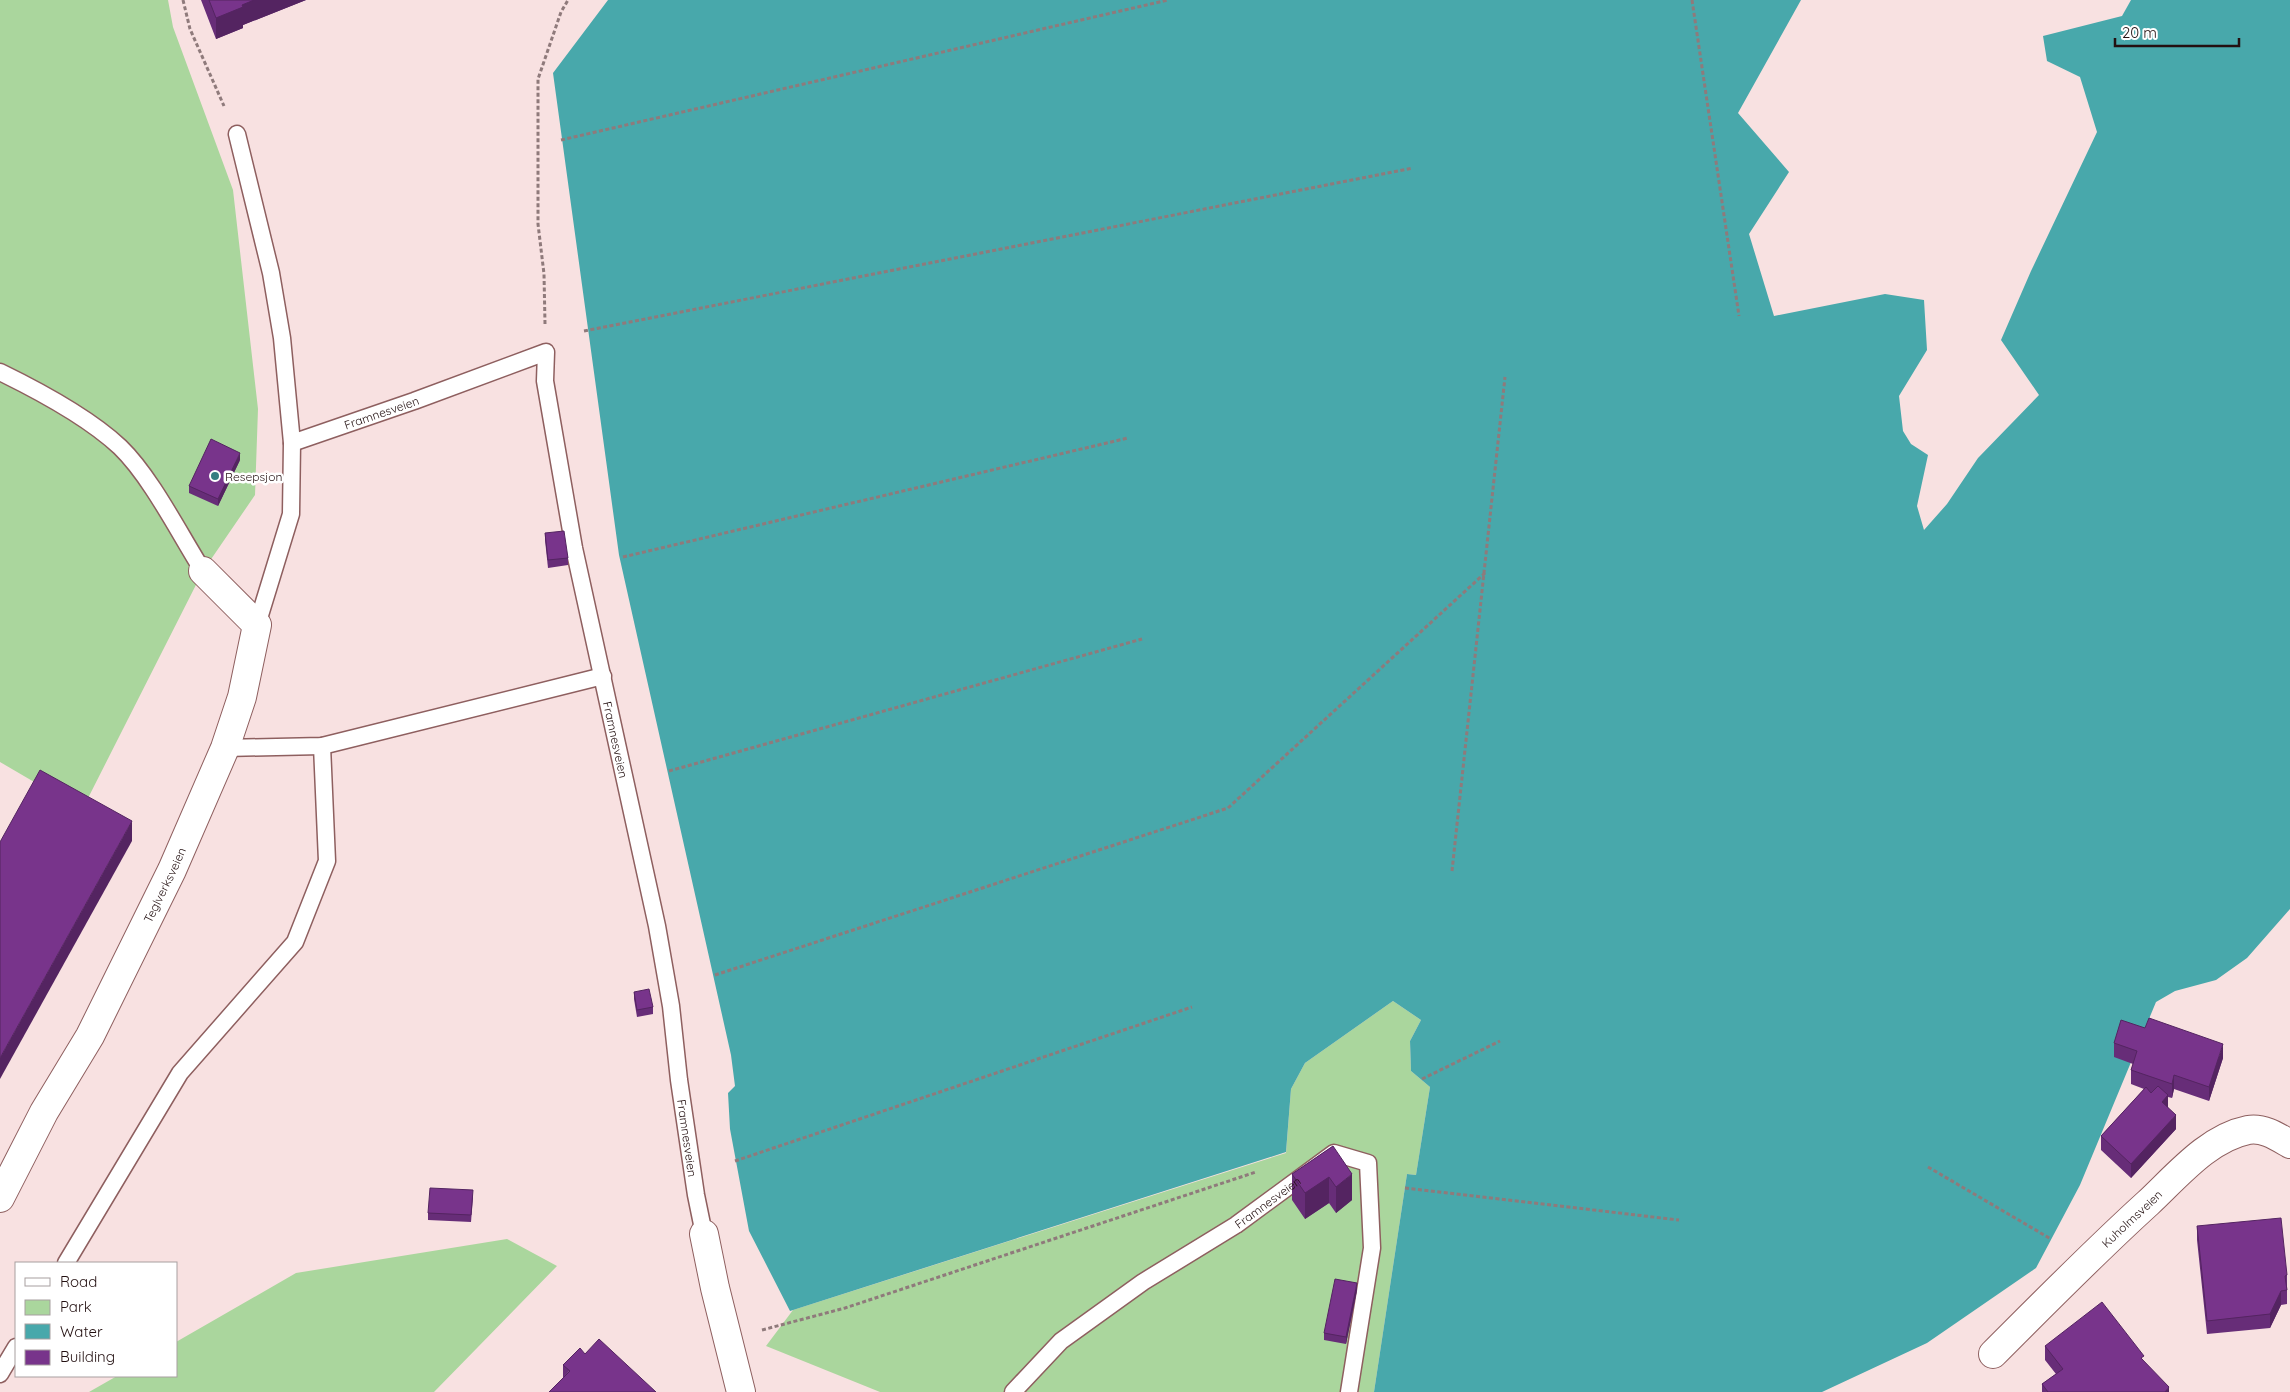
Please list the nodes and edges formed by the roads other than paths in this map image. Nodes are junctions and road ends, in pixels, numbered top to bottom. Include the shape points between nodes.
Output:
1 (237, 134) road end
2 (0, 372) edge
3 (292, 443) junction
4 (203, 571) joint
5 (257, 625) junction
6 (603, 676) junction
7 (322, 746) junction
8 (225, 748) junction
9 (2290, 1144) edge
10 (0, 1198) edge
11 (704, 1234) joint
12 (67, 1262) edge
13 (15, 1349) edge
14 (1993, 1354) dead end
15 (0, 1374) edge
16 (741, 1392) edge
17 (1013, 1392) edge
18 (1348, 1392) edge

1 - 3 lane via 271,274 282,338
2 - 4 lane via 38,391 120,447 148,481
3 - 5 lane via 291,514
3 - 6 lane, Framnesveien via 546,352 545,381 569,518
4 - 5 street
5 - 8 street, Teglverksveien via 242,697
6 - 7 lane
6 - 11 lane, Framnesveien via 660,944 694,1186
7 - 8 lane
7 - 12 lane via 327,861 295,942 180,1073
8 - 10 street, Teglverksveien via 126,967 90,1036 44,1112
9 - 14 street, Kuholmsveien via 2273,1133 2250,1129 2222,1139 2194,1160 2115,1232
11 - 16 street, Framnesveien
13 - 15 lane
17 - 18 lane, Framnesveien via 1062,1341 1143,1282 1236,1225 1334,1153 1368,1163 1372,1248

